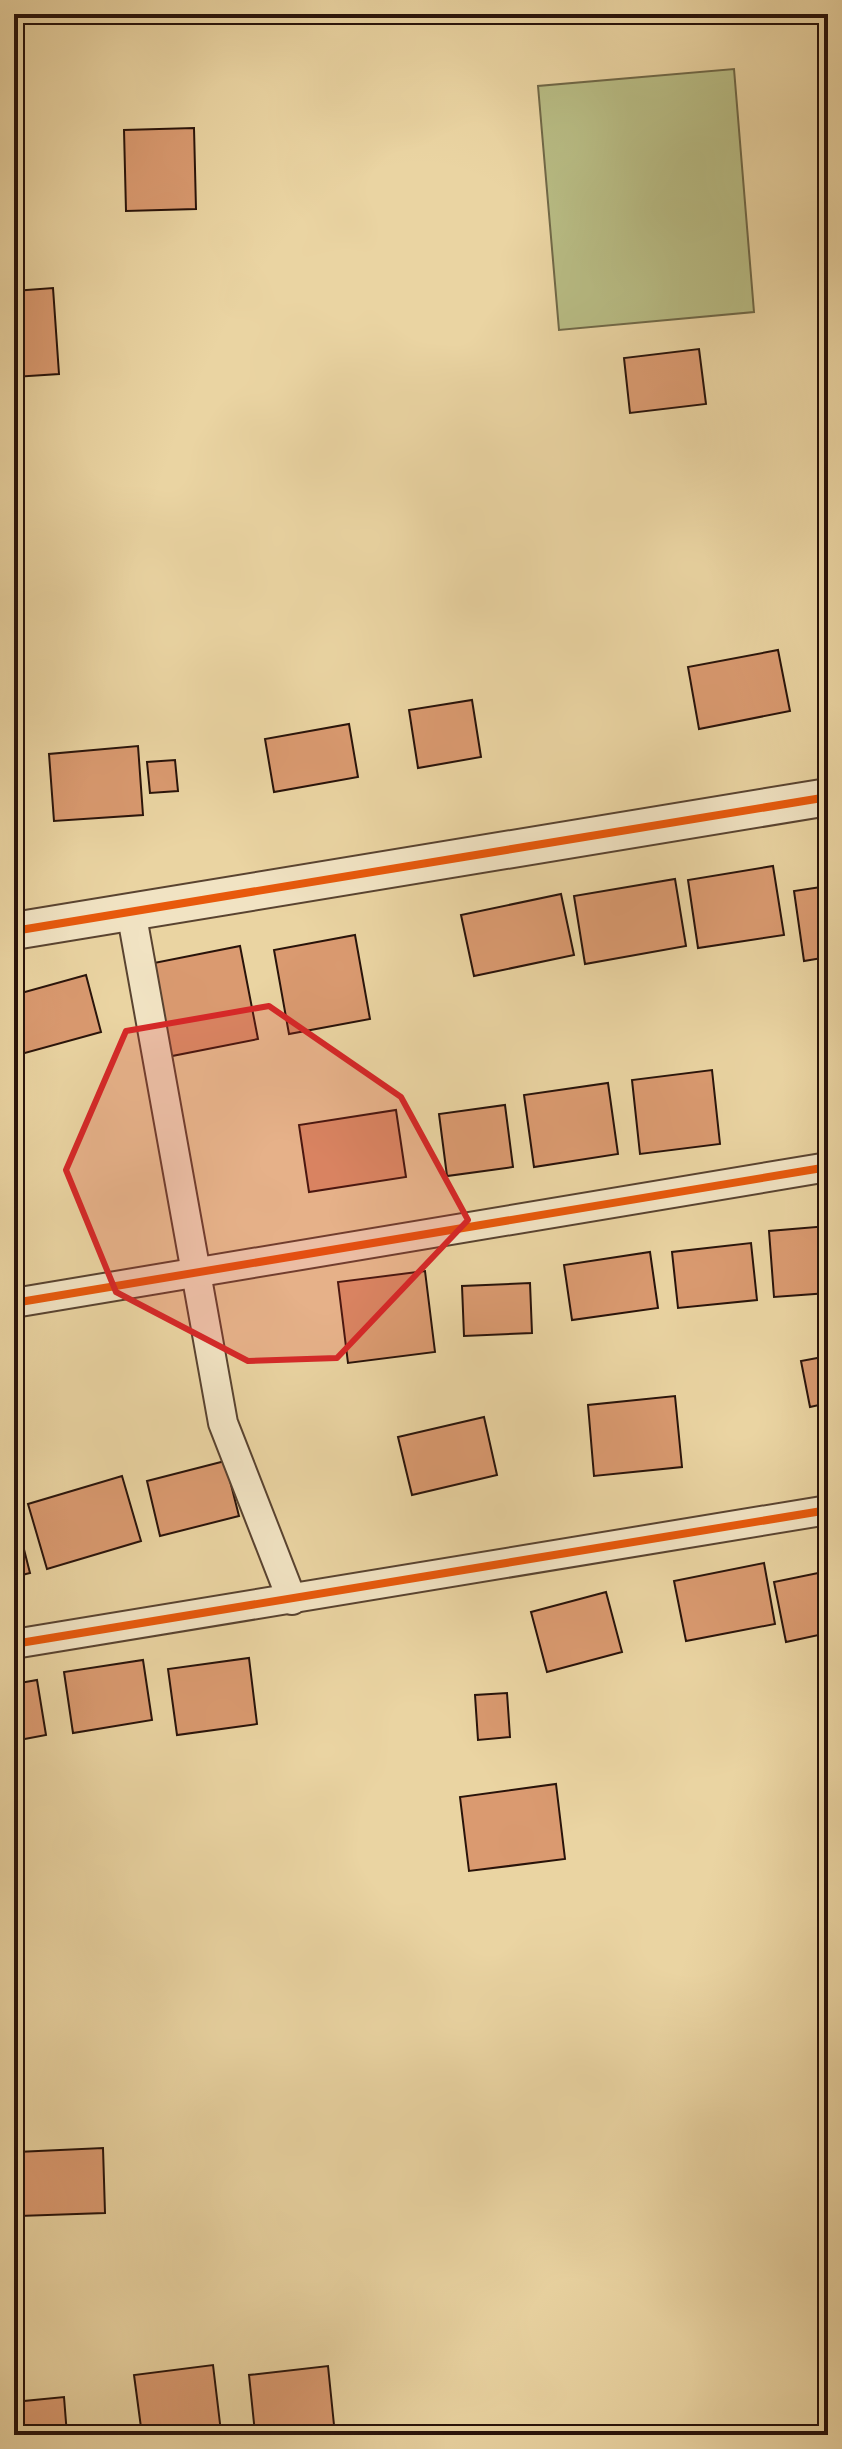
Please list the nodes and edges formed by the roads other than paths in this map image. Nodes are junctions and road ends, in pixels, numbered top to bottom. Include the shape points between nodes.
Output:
1 (828, 797) edge
2 (131, 911) junction
3 (14, 931) edge
4 (828, 1167) edge
5 (196, 1274) junction
6 (14, 1303) edge
7 (828, 1510) edge
8 (292, 1600) junction
9 (14, 1644) edge

1 - 2 street
2 - 3 street
2 - 5 street
4 - 5 street
5 - 6 street
5 - 8 street via 223,1423
7 - 8 street
8 - 9 street

